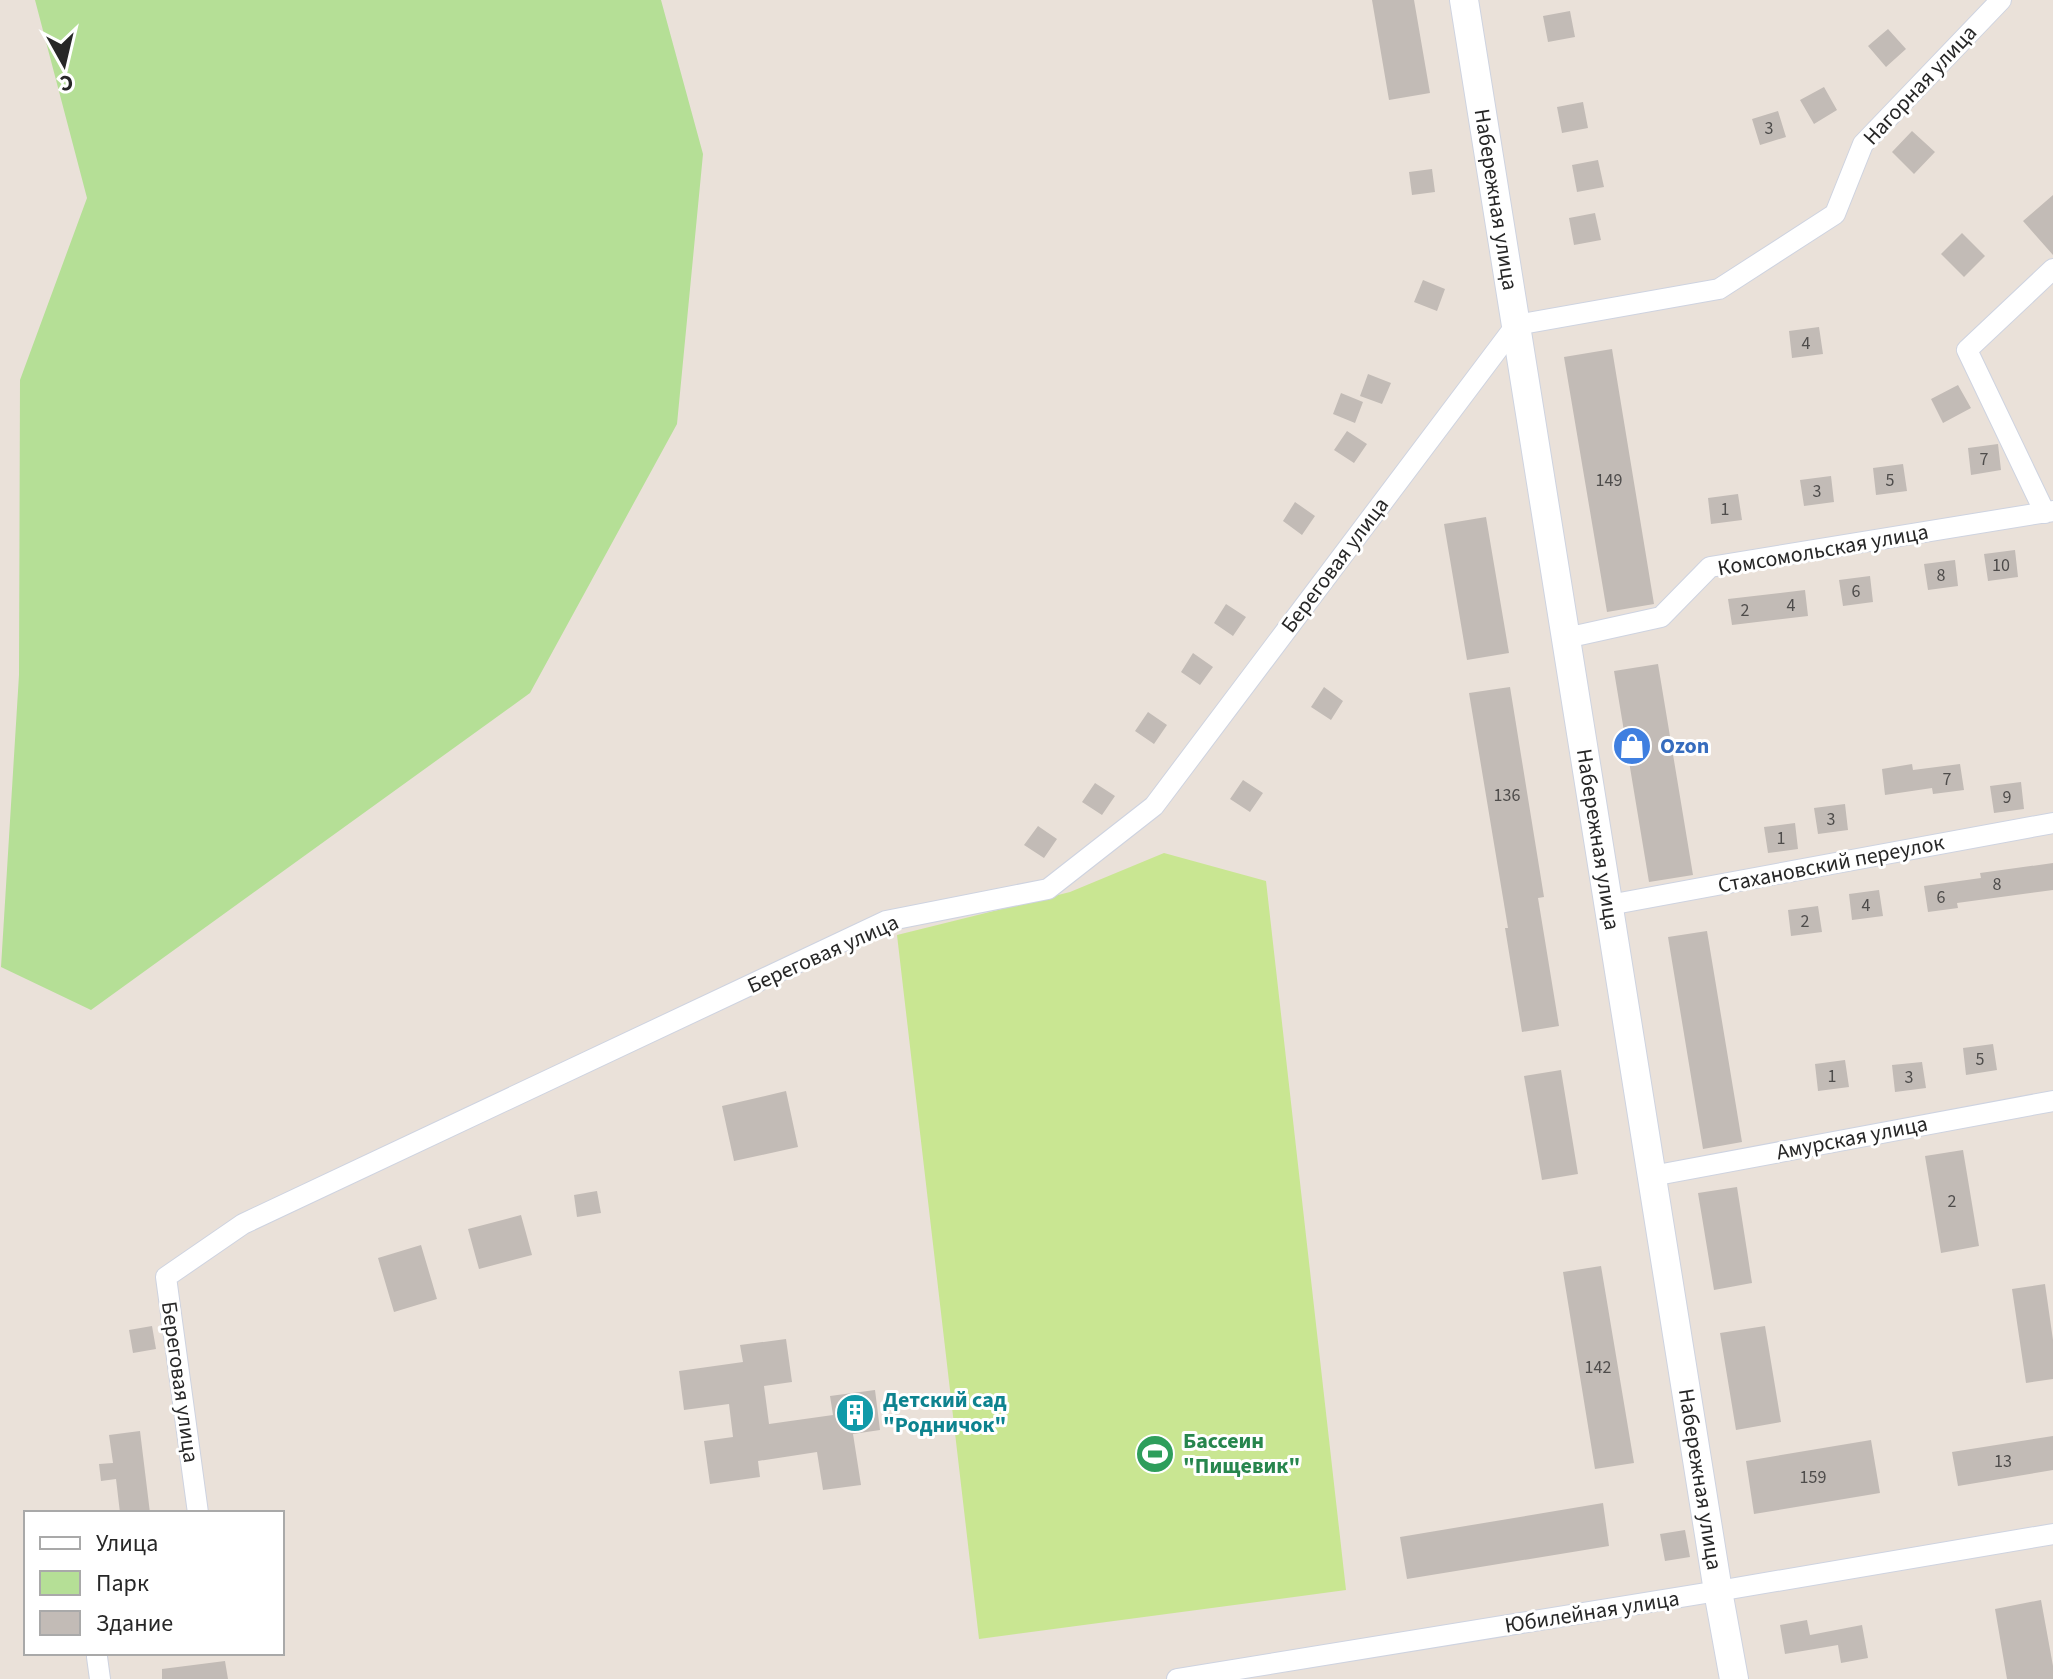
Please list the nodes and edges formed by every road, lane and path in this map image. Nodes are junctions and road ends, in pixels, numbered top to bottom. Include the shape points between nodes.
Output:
1 (1464, 0) edge
2 (2001, 0) edge
3 (2053, 269) edge
4 (1516, 325) junction
5 (2049, 512) edge
6 (1566, 638) junction
7 (2053, 823) edge
8 (1609, 905) junction
9 (2053, 1101) edge
10 (1652, 1176) junction
11 (198, 1511) edge
12 (2053, 1534) edge
13 (1718, 1591) junction
14 (97, 1657) dead end
15 (100, 1679) edge
16 (1177, 1679) edge
17 (1734, 1679) edge

1 - 4 street, Набережная улица
2 - 4 street, Нагорная улица via 1863,144 1835,214 1719,289
3 - 5 street via 1967,350
4 - 6 street, Набережная улица
4 - 11 street, Береговая улица via 1154,806 1048,889 886,921 243,1224 166,1277
5 - 6 street, Комсомольская улица via 1710,567 1661,617
6 - 8 street, Набережная улица
7 - 8 street, Стахановский переулок
8 - 10 street, Набережная улица
9 - 10 street, Амурская улица
10 - 13 street, Набережная улица
12 - 13 street, Юбилейная улица
13 - 16 street, Юбилейная улица
13 - 17 street, Набережная улица
14 - 15 street

